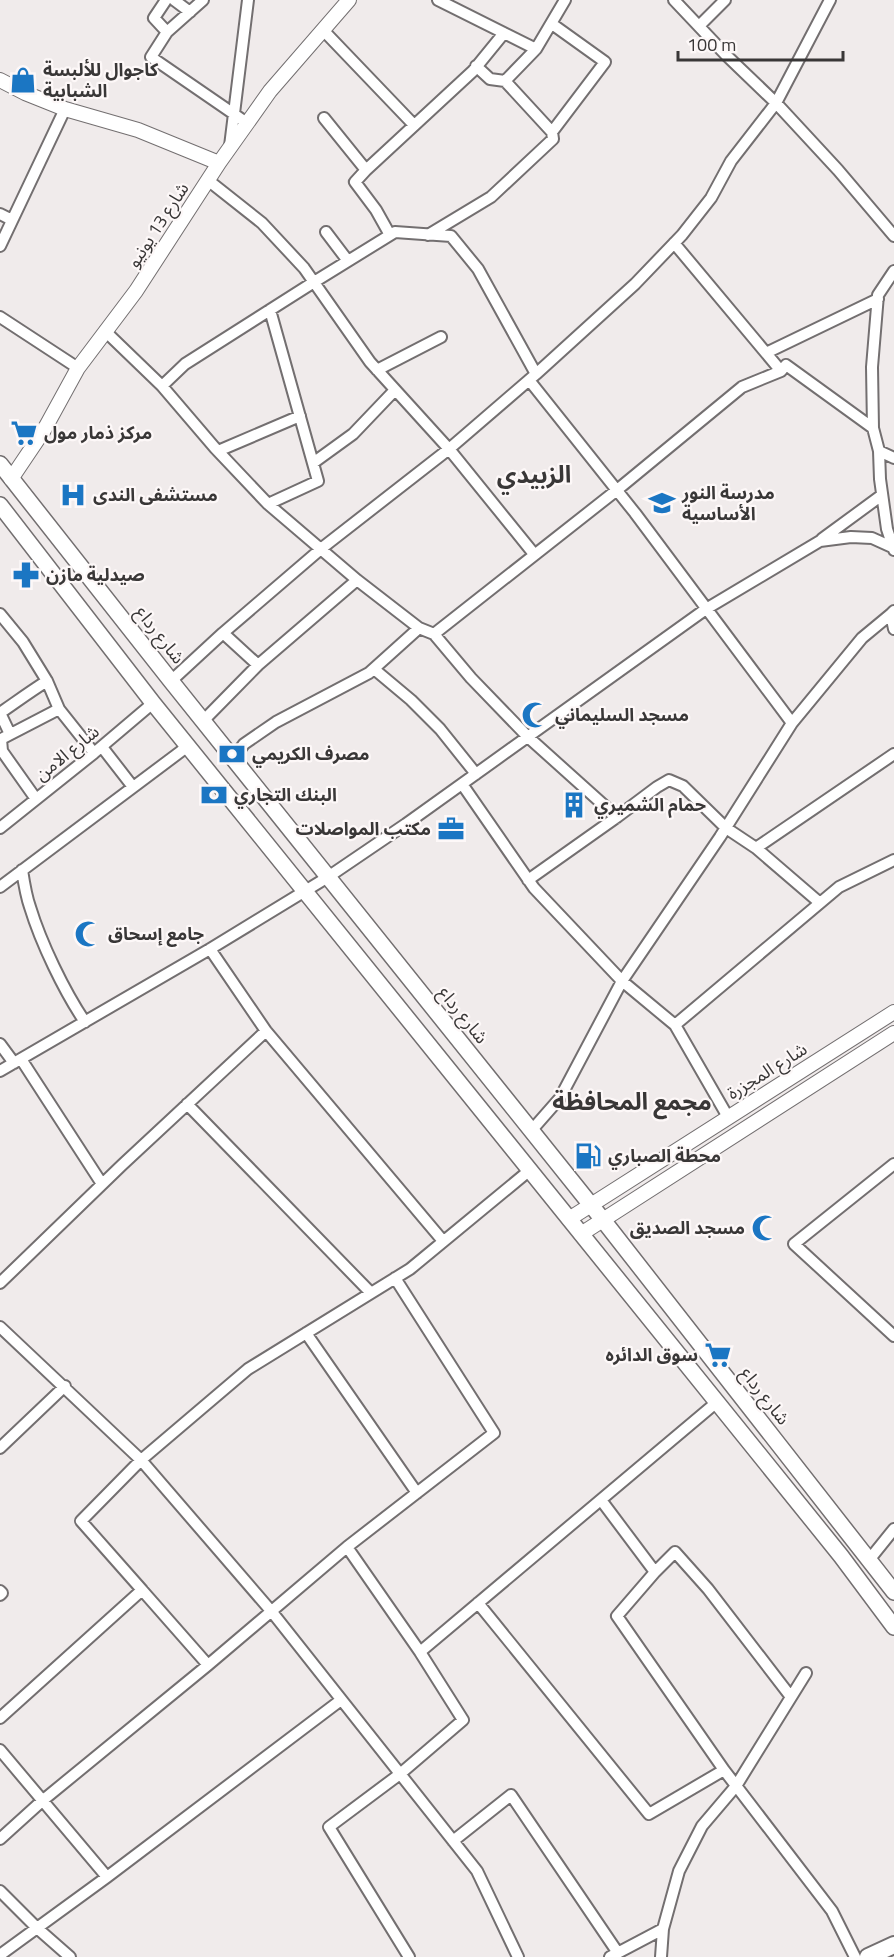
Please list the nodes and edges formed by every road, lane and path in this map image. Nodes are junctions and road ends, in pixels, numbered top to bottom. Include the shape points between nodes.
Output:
1 (166, 0) edge
2 (174, 0) edge
3 (203, 0) edge
4 (248, 0) edge
5 (349, 0) edge
6 (438, 0) edge
7 (565, 0) edge
8 (674, 0) edge
9 (725, 0) edge
10 (830, 0) edge
11 (190, 12) junction
12 (552, 24) junction
13 (699, 26) junction
14 (323, 30) junction
15 (167, 32) junction
16 (504, 33) junction
17 (536, 49) junction
18 (476, 66) junction
19 (0, 80) edge
20 (505, 81) junction
21 (776, 103) junction
22 (65, 109) junction
23 (234, 115) junction
24 (324, 118) dead end
25 (247, 123) junction
26 (414, 125) junction
27 (552, 132) junction
28 (230, 148) junction
29 (219, 163) junction
30 (366, 170) junction
31 (209, 181) junction
32 (0, 214) edge
33 (12, 220) junction
34 (326, 232) dead end
35 (428, 235) junction
36 (390, 236) junction
37 (894, 236) edge
38 (674, 243) junction
39 (0, 246) edge
40 (348, 261) junction
41 (893, 275) edge
42 (314, 282) junction
43 (878, 299) junction
44 (270, 310) junction
45 (0, 316) edge
46 (105, 331) junction
47 (441, 338) dead end
48 (766, 353) junction
49 (78, 368) junction
50 (376, 370) junction
51 (781, 371) junction
52 (532, 377) junction
53 (162, 386) junction
54 (395, 390) junction
55 (300, 416) junction
56 (873, 428) junction
57 (449, 449) junction
58 (218, 451) junction
59 (879, 451) junction
60 (894, 458) edge
61 (313, 463) junction
62 (0, 464) edge
63 (11, 479) junction
64 (617, 490) junction
65 (882, 495) junction
66 (268, 504) junction
67 (2, 513) edge
68 (820, 541) junction
69 (322, 548) junction
70 (894, 548) edge
71 (534, 554) junction
72 (357, 580) junction
73 (706, 609) junction
74 (892, 612) edge
75 (0, 614) edge
76 (418, 628) junction
77 (894, 629) edge
78 (223, 633) junction
79 (434, 634) junction
80 (258, 665) junction
81 (374, 669) junction
82 (47, 681) junction
83 (171, 681) junction
84 (153, 703) junction
85 (59, 709) junction
86 (203, 721) junction
87 (792, 723) junction
88 (10, 734) junction
89 (528, 737) junction
90 (188, 746) junction
91 (98, 750) junction
92 (894, 754) edge
93 (233, 759) junction
94 (476, 774) junction
95 (462, 784) junction
96 (133, 787) junction
97 (36, 799) junction
98 (617, 817) junction
99 (0, 828) edge
100 (726, 828) junction
101 (756, 848) junction
102 (894, 860) edge
103 (22, 870) junction
104 (328, 877) junction
105 (528, 880) junction
106 (0, 887) edge
107 (305, 891) junction
108 (820, 903) junction
109 (210, 949) junction
110 (622, 981) junction
111 (894, 1012) edge
112 (85, 1022) junction
113 (675, 1025) junction
114 (266, 1031) junction
115 (894, 1033) edge
116 (0, 1044) edge
117 (18, 1061) junction
118 (0, 1071) edge
119 (187, 1104) junction
120 (728, 1117) junction
121 (531, 1131) junction
122 (894, 1164) edge
123 (530, 1170) junction
124 (102, 1184) junction
125 (591, 1205) junction
126 (569, 1219) junction
127 (603, 1220) junction
128 (581, 1234) junction
129 (444, 1241) junction
130 (395, 1278) junction
131 (0, 1282) edge
132 (371, 1293) junction
133 (0, 1327) edge
134 (306, 1333) junction
135 (894, 1336) edge
136 (65, 1386) junction
137 (717, 1402) junction
138 (0, 1448) edge
139 (141, 1460) junction
140 (417, 1493) junction
141 (601, 1500) junction
142 (894, 1530) edge
143 (347, 1547) junction
144 (869, 1560) junction
145 (655, 1572) junction
146 (142, 1590) junction
147 (894, 1592) edge
148 (478, 1603) junction
149 (272, 1612) junction
150 (894, 1627) edge
151 (420, 1652) junction
152 (208, 1665) junction
153 (806, 1673) dead end
154 (791, 1697) junction
155 (341, 1700) junction
156 (0, 1718) edge
157 (0, 1750) edge
158 (724, 1770) junction
159 (400, 1774) junction
160 (736, 1786) junction
161 (42, 1801) junction
162 (0, 1839) edge
163 (453, 1841) junction
164 (107, 1877) junction
165 (0, 1891) edge
166 (37, 1928) junction
167 (663, 1929) junction
168 (894, 1945) edge
169 (0, 1955) edge
170 (614, 1955) edge
171 (70, 1957) edge
172 (409, 1957) edge
173 (518, 1957) edge
174 (661, 1957) edge
175 (855, 1957) edge
176 (868, 1957) edge

1 - 15 street via 154,18
2 - 11 street
3 - 11 street
4 - 23 street
5 - 14 street, شارع 13 يونيو
6 - 16 street
7 - 12 street
8 - 13 street
9 - 13 street
10 - 21 street
11 - 15 street
12 - 17 street
12 - 27 street via 605,62
13 - 21 street
14 - 25 street, شارع 13 يونيو
14 - 26 street
15 - 23 street via 150,57
16 - 17 street
16 - 18 street
17 - 20 street
18 - 20 street via 490,79
18 - 26 street
19 - 22 street
20 - 27 street
21 - 37 street
21 - 38 street via 731,161 711,198
22 - 29 street via 138,130
22 - 33 street
23 - 25 street
23 - 28 street
24 - 30 street
25 - 28 street, شارع 13 يونيو
26 - 30 street
27 - 35 street via 553,139 491,197
28 - 29 street, شارع 13 يونيو
29 - 31 street, شارع 13 يونيو
30 - 36 street via 355,182
31 - 42 street via 262,223
31 - 46 street, شارع 13 يونيو
32 - 33 street
33 - 39 street
34 - 40 street
35 - 36 street via 395,232
35 - 52 street via 451,236 478,269
36 - 40 street
38 - 48 street
38 - 52 street via 635,284
40 - 42 street
41 - 43 street
42 - 44 street
42 - 50 street
43 - 48 street
43 - 56 street via 872,367
44 - 53 street via 185,364
44 - 55 street
45 - 49 street
46 - 49 street, شارع 13 يونيو
46 - 53 street
47 - 50 street
48 - 51 street
49 - 63 street, شارع 13 يونيو
50 - 54 street
51 - 56 street via 786,365
51 - 64 street via 742,387
52 - 57 street
52 - 64 street
53 - 58 street
54 - 57 street
54 - 61 street via 353,434
55 - 58 street
55 - 61 street
56 - 59 street
57 - 69 street
57 - 71 street
58 - 66 street
59 - 60 street
59 - 65 street
61 - 66 street via 318,481
62 - 63 main road, شارع رداع
63 - 83 main road, شارع رداع
64 - 71 street
64 - 73 street
65 - 68 street
65 - 70 street
66 - 69 street
67 - 84 main road
68 - 70 street via 872,538
68 - 73 street
69 - 72 street
69 - 78 street
71 - 79 street
72 - 76 street
72 - 80 street
73 - 87 street
73 - 89 street
74 - 77 street
74 - 87 street via 862,638
75 - 82 street
76 - 79 street
76 - 81 street
78 - 80 street
78 - 83 street
79 - 89 street
80 - 86 street
81 - 93 street via 276,722 244,744
81 - 94 street via 432,721
82 - 85 street
82 - 88 street via 0,713
83 - 86 main road, شارع رداع
84 - 90 main road
84 - 91 street, شارع الامن
85 - 88 street
85 - 91 street
86 - 93 main road, شارع رداع
87 - 100 street
88 - 97 street via 1,739 2,751
89 - 94 street
89 - 98 street
90 - 96 street
90 - 107 main road
91 - 96 street
91 - 97 street, شارع الامن
92 - 101 street
93 - 104 main road, شارع رداع
94 - 95 street
95 - 104 street
95 - 105 street
96 - 103 street
97 - 99 street, شارع الامن
98 - 100 street via 669,780 683,786
98 - 105 street
100 - 101 street
100 - 110 street
101 - 108 street
102 - 108 street via 839,887
103 - 106 street
103 - 112 street via 29,907
104 - 107 street
104 - 121 main road, شارع رداع
105 - 110 street
107 - 109 street
107 - 123 main road
108 - 113 street
109 - 112 street
109 - 114 street
110 - 113 street
110 - 121 street via 560,1098
111 - 120 street, شارع المجزرة
112 - 117 street
113 - 120 street
114 - 119 street
114 - 129 street
115 - 127 street, شارع المجزرة
116 - 117 street
117 - 118 street
117 - 124 street
119 - 124 street
119 - 132 street
120 - 125 street, شارع المجزرة
121 - 125 main road, شارع رداع
122 - 135 street via 794,1244
123 - 126 main road
123 - 129 street
124 - 131 street
125 - 126 street, شارع المجزرة
125 - 127 main road, شارع رداع
126 - 128 main road
127 - 128 street, شارع المجزرة
127 - 144 main road, شارع رداع
128 - 137 main road
129 - 130 street
130 - 132 street
130 - 140 street via 494,1433
132 - 134 street
133 - 136 street
134 - 139 street via 248,1369
134 - 140 street
136 - 138 street
136 - 139 street
137 - 141 street
137 - 150 main road
139 - 146 street via 81,1521
139 - 149 street
140 - 143 street
141 - 145 street
141 - 148 street
142 - 144 street
143 - 149 street
143 - 151 street
144 - 147 main road, شارع رداع
145 - 154 street via 675,1552
145 - 158 street via 617,1616
146 - 152 street
146 - 156 street
148 - 151 street
148 - 158 street via 649,1814
149 - 152 street
149 - 155 street
151 - 159 street via 464,1720
152 - 161 street
153 - 154 street
154 - 160 street
155 - 159 street
155 - 164 street
157 - 161 street
158 - 160 street
159 - 163 street
159 - 172 street via 329,1827
160 - 167 street via 702,1826 679,1871
160 - 175 street via 832,1911
161 - 162 street
161 - 164 street
163 - 170 street via 511,1795
163 - 173 street via 477,1871
164 - 166 street
165 - 166 street
166 - 169 street
166 - 171 street
167 - 170 street
167 - 174 street
168 - 176 main road

